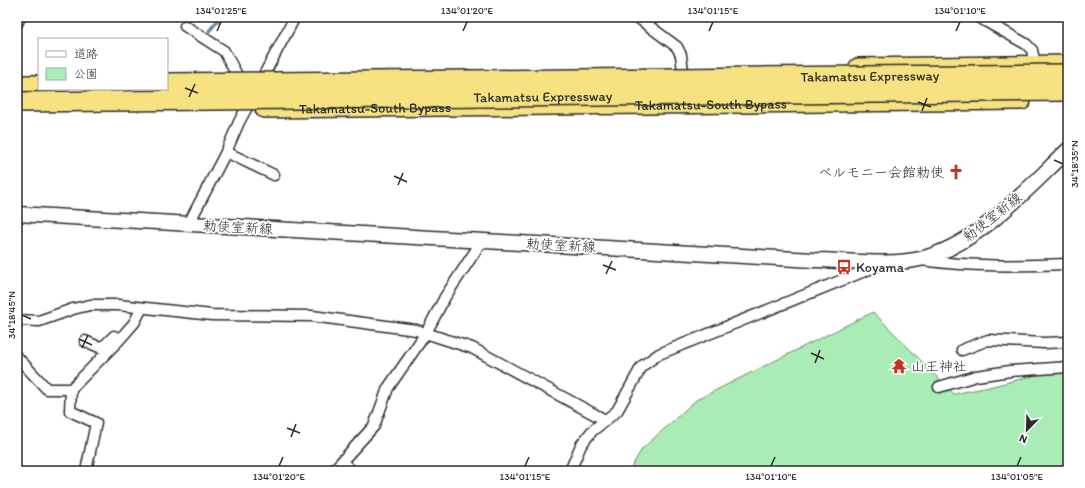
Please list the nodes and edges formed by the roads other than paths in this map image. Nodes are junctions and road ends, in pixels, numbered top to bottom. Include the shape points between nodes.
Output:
1 (20, 17) edge
2 (295, 17) edge
3 (637, 17) edge
4 (978, 17) edge
5 (17, 24) edge
6 (185, 26) dead end
7 (1068, 64) edge
8 (1035, 65) junction
9 (683, 71) junction
10 (265, 74) junction
11 (1068, 74) edge
12 (237, 75) junction
13 (168, 76) edge
14 (17, 78) edge
15 (38, 78) edge
16 (168, 84) edge
17 (17, 85) edge
18 (38, 85) edge
19 (1068, 91) edge
20 (1068, 100) edge
21 (17, 102) edge
22 (246, 109) junction
23 (17, 110) edge
24 (1068, 150) edge
25 (226, 152) junction
26 (274, 175) dead end
27 (17, 214) edge
28 (188, 225) junction
29 (482, 241) junction
30 (919, 259) junction
31 (888, 262) junction
32 (1068, 264) edge
33 (138, 307) junction
34 (17, 320) edge
35 (426, 333) junction
36 (85, 341) dead end
37 (1068, 342) edge
38 (962, 350) dead end
39 (17, 357) edge
40 (1068, 367) edge
41 (939, 387) dead end
42 (71, 389) junction
43 (605, 420) junction
44 (342, 462) junction
45 (86, 471) edge
46 (333, 471) edge
47 (352, 471) edge
48 (570, 471) edge

1 - 5 street
2 - 10 street
3 - 9 street via 677,47
4 - 8 street via 1026,44 1032,50
6 - 12 street via 224,51
7 - 8 highway
8 - 9 highway
9 - 10 highway
10 - 12 highway
10 - 22 street
11 - 16 highway, Takamatsu Expressway, bridge
12 - 13 highway
14 - 15 highway
17 - 18 highway
19 - 21 highway, Takamatsu Expressway, bridge
20 - 22 highway, Takamatsu-South Bypass
22 - 23 highway, Takamatsu-South Bypass
22 - 25 street
24 - 30 main road, 勅使室新線 via 982,229 948,249
25 - 26 street
25 - 28 street
27 - 28 main road, 勅使室新線
28 - 29 main road, 勅使室新線
29 - 31 main road, 勅使室新線
29 - 35 street via 445,297
30 - 31 main road, 勅使室新線
30 - 32 street via 1006,265
31 - 43 street via 659,354 642,366 617,411
33 - 34 street via 90,305 38,321
33 - 35 street via 212,315 312,316
33 - 36 street via 105,345 99,347
33 - 42 street via 134,323
35 - 43 street via 472,348
35 - 44 street via 388,388 374,426
37 - 38 street via 988,340
39 - 42 street via 47,389
40 - 41 street via 976,376
42 - 45 street via 70,411 96,423
43 - 48 street via 581,445
44 - 46 street
44 - 47 street

